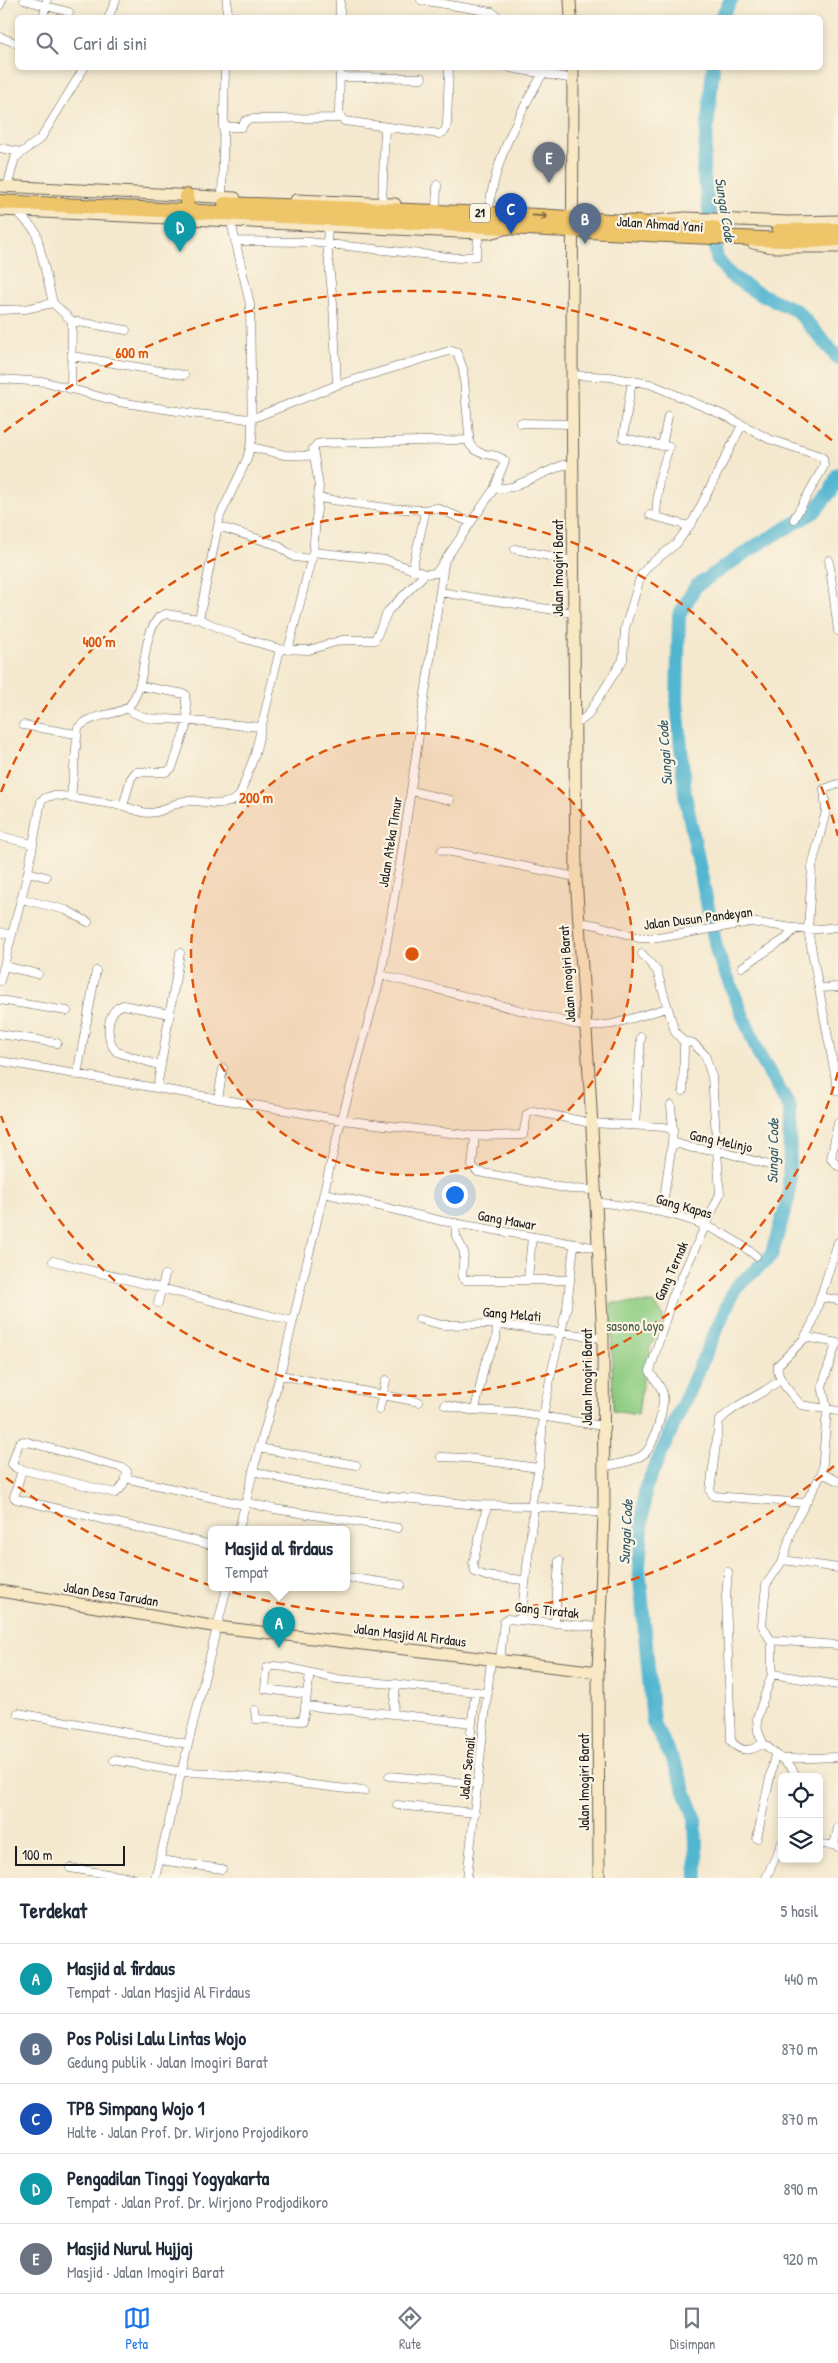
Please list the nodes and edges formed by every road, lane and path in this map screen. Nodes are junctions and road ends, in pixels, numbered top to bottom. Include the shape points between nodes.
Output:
1 (2, 0) edge
2 (24, 0) edge
3 (116, 0) edge
4 (227, 0) edge
5 (340, 0) edge
6 (421, 0) edge
7 (570, 0) edge
8 (47, 3) edge
9 (0, 5) edge
10 (69, 12) dead end
11 (43, 15) edge
12 (109, 15) edge
13 (227, 15) edge
14 (340, 15) edge
15 (496, 15) edge
16 (571, 15) edge
17 (0, 37) edge
18 (15, 43) edge
19 (83, 70) edge
20 (225, 70) edge
21 (340, 70) edge
22 (450, 70) edge
23 (519, 70) edge
24 (573, 73) edge
25 (542, 75) junction
26 (340, 77) junction
27 (422, 78) dead end
28 (340, 118) junction
29 (223, 127) junction
30 (385, 127) junction
31 (0, 148) edge
32 (20, 152) junction
33 (437, 185) dead end
34 (2, 189) edge
35 (222, 198) junction
36 (0, 202) edge
37 (188, 207) junction
38 (0, 210) edge
39 (17, 211) junction
40 (385, 211) junction
41 (434, 211) junction
42 (488, 214) junction
43 (838, 221) edge
44 (231, 222) junction
45 (573, 224) junction
46 (328, 226) junction
47 (510, 227) junction
48 (687, 227) junction
49 (838, 230) edge
50 (737, 232) junction
51 (479, 233) junction
52 (838, 239) edge
53 (235, 241) junction
54 (327, 244) junction
55 (838, 247) edge
56 (53, 303) junction
57 (0, 310) edge
58 (72, 321) junction
59 (126, 330) dead end
60 (72, 356) junction
61 (184, 375) dead end
62 (572, 375) junction
63 (0, 379) edge
64 (632, 380) junction
65 (337, 385) junction
66 (71, 389) junction
67 (668, 416) dead end
68 (251, 419) junction
69 (520, 423) dead end
70 (573, 424) junction
71 (742, 424) junction
72 (469, 440) junction
73 (662, 446) junction
74 (251, 447) junction
75 (314, 456) junction
76 (574, 465) junction
77 (494, 490) junction
78 (319, 498) junction
79 (423, 510) junction
80 (794, 519) dead end
81 (470, 522) junction
82 (218, 526) junction
83 (689, 526) junction
84 (515, 549) dead end
85 (313, 556) junction
86 (829, 560) dead end
87 (573, 561) junction
88 (444, 564) junction
89 (412, 570) junction
90 (425, 574) junction
91 (440, 592) junction
92 (573, 613) junction
93 (199, 619) junction
94 (838, 631) edge
95 (284, 650) junction
96 (140, 686) junction
97 (127, 709) junction
98 (188, 721) junction
99 (23, 725) dead end
100 (575, 725) junction
101 (261, 727) junction
102 (76, 734) junction
103 (838, 784) edge
104 (411, 791) junction
105 (71, 798) junction
106 (450, 800) dead end
107 (123, 806) junction
108 (0, 836) edge
109 (32, 844) junction
110 (442, 850) dead end
111 (28, 872) junction
112 (46, 877) dead end
113 (576, 877) junction
114 (21, 898) junction
115 (88, 922) dead end
116 (578, 922) junction
117 (838, 927) edge
118 (796, 928) junction
119 (808, 930) junction
120 (0, 932) edge
121 (12, 935) junction
122 (180, 953) dead end
123 (642, 954) dead end
124 (4, 966) junction
125 (742, 967) dead end
126 (96, 971) dead end
127 (38, 974) dead end
128 (381, 976) junction
129 (0, 977) edge
130 (838, 987) edge
131 (820, 988) junction
132 (0, 1000) edge
133 (668, 1008) junction
134 (67, 1011) dead end
135 (170, 1014) junction
136 (586, 1027) junction
137 (0, 1034) edge
138 (641, 1038) dead end
139 (57, 1043) dead end
140 (685, 1043) junction
141 (0, 1062) edge
142 (161, 1066) junction
143 (223, 1068) dead end
144 (77, 1075) junction
145 (157, 1088) junction
146 (683, 1091) dead end
147 (838, 1091) edge
148 (218, 1099) junction
149 (671, 1105) dead end
150 (342, 1120) junction
151 (591, 1123) junction
152 (838, 1123) edge
153 (635, 1125) junction
154 (673, 1130) junction
155 (475, 1136) junction
156 (672, 1142) junction
157 (716, 1150) junction
158 (769, 1165) dead end
159 (838, 1166) edge
160 (324, 1193) junction
161 (596, 1196) junction
162 (662, 1212) junction
163 (455, 1223) junction
164 (705, 1225) junction
165 (532, 1237) junction
166 (838, 1242) edge
167 (574, 1244) junction
168 (598, 1248) junction
169 (756, 1256) dead end
170 (53, 1261) dead end
171 (165, 1275) dead end
172 (528, 1280) junction
173 (570, 1280) junction
174 (162, 1288) junction
175 (820, 1297) junction
176 (838, 1300) edge
177 (158, 1303) dead end
178 (419, 1319) dead end
179 (292, 1321) junction
180 (497, 1324) junction
181 (562, 1331) junction
182 (804, 1337) junction
183 (603, 1338) junction
184 (837, 1344) edge
185 (280, 1375) junction
186 (781, 1379) junction
187 (386, 1380) dead end
188 (383, 1396) junction
189 (419, 1402) dead end
190 (445, 1405) dead end
191 (827, 1409) junction
192 (379, 1410) dead end
193 (475, 1410) junction
194 (838, 1411) edge
195 (544, 1417) junction
196 (603, 1426) junction
197 (259, 1448) junction
198 (441, 1457) dead end
199 (356, 1465) dead end
200 (603, 1467) junction
201 (538, 1468) junction
202 (22, 1470) junction
203 (253, 1471) junction
204 (822, 1473) junction
205 (125, 1478) junction
206 (838, 1481) edge
207 (245, 1503) junction
208 (804, 1503) junction
209 (488, 1506) junction
210 (533, 1506) junction
211 (604, 1513) junction
212 (240, 1526) edge
213 (398, 1528) dead end
214 (208, 1544) edge
215 (783, 1560) junction
216 (560, 1561) dead end
217 (838, 1568) edge
218 (728, 1572) dead end
219 (350, 1578) edge
220 (524, 1580) junction
221 (401, 1585) dead end
222 (0, 1591) edge
223 (226, 1591) edge
224 (521, 1619) junction
225 (555, 1622) junction
226 (218, 1627) junction
227 (599, 1627) junction
228 (770, 1640) junction
229 (838, 1645) edge
230 (496, 1660) junction
231 (598, 1672) junction
232 (310, 1674) junction
233 (772, 1674) junction
234 (396, 1684) junction
235 (838, 1685) edge
236 (475, 1693) junction
237 (488, 1693) junction
238 (306, 1694) junction
239 (305, 1706) junction
240 (255, 1710) dead end
241 (18, 1712) dead end
242 (393, 1714) junction
243 (472, 1723) junction
244 (470, 1740) dead end
245 (763, 1743) junction
246 (188, 1744) junction
247 (775, 1754) junction
248 (838, 1757) edge
249 (782, 1759) junction
250 (114, 1760) dead end
251 (182, 1772) junction
252 (794, 1773) edge
253 (389, 1776) dead end
254 (478, 1784) junction
255 (364, 1791) dead end
256 (397, 1805) dead end
257 (475, 1813) junction
258 (838, 1828) edge
259 (756, 1838) dead end
260 (823, 1844) edge
261 (836, 1846) edge
262 (778, 1852) edge
263 (160, 1860) junction
264 (70, 1868) dead end
265 (222, 1869) dead end
266 (132, 1878) edge
267 (155, 1878) edge
268 (467, 1878) edge
269 (599, 1878) edge
270 (766, 1878) edge

1 - 9 street
2 - 8 street
3 - 12 street
4 - 13 street
5 - 14 street
6 - 15 street
7 - 16 main road
8 - 10 street
8 - 11 street
17 - 18 street
19 - 32 street via 41,138
20 - 29 street
21 - 26 street
22 - 30 street via 445,131 440,134
23 - 25 street
24 - 25 street
24 - 45 main road, Jalan Imogiri Barat
25 - 42 street via 506,141
26 - 27 street
26 - 28 street
28 - 29 street via 250,119 245,120 242,126
28 - 30 street via 349,123
29 - 35 street
30 - 40 street
31 - 32 street
32 - 34 street
33 - 41 street
34 - 37 highway, 21
35 - 37 main road
35 - 40 main road
36 - 37 highway, 21
37 - 39 main road
37 - 40 highway, 21
37 - 44 main road
38 - 39 main road
39 - 56 street via 36,232
40 - 41 highway, 21
40 - 47 highway, 21
41 - 42 highway, 21
42 -> 45 highway, 21
43 - 50 main road
44 - 46 main road
44 - 53 street
45 - 47 highway, 21
45 - 48 highway, Jalan Ahmad Yani / 21
45 - 48 highway, Jalan Ahmad Yani / 21 via 642,223
45 - 62 main road, Jalan Imogiri Barat
46 - 51 main road
46 - 54 street
47 - 51 main road
48 - 50 highway, Jalan Ahmad Yani / 21
49 - 50 highway, Jalan Ahmad Yani / 21
50 - 52 highway, Jalan Ahmad Yani / 21 via 810,241
50 - 55 main road via 758,245
51 - 54 street via 477,254 472,258
53 - 54 street
53 - 68 street via 250,304
54 - 65 street
56 - 57 street
56 - 58 street
58 - 59 street
58 - 60 street
60 - 61 street
60 - 66 street
62 - 64 street
62 - 70 main road, Jalan Imogiri Barat
63 - 66 street via 46,382
64 - 71 street via 650,384
64 - 73 street via 623,438
65 - 68 street
65 - 72 street via 446,352 457,352 463,369
66 - 68 street via 119,402
67 - 73 street
68 - 74 street
69 - 70 street
70 - 76 main road, Jalan Imogiri Barat
71 - 80 street via 769,439 823,458 824,466
71 - 83 street via 707,497
72 - 75 street via 323,442 315,446
72 - 77 street via 476,451 505,461
73 - 83 street via 669,447 659,479 653,516
74 - 75 street via 285,455
74 - 82 street
75 - 78 street
76 - 77 street via 563,465
76 - 87 main road, Jalan Imogiri Barat
77 - 81 street
78 - 79 street
78 - 85 street
79 - 81 street via 437,508
79 - 89 street
81 - 88 street
82 - 85 street via 276,545 294,557
82 - 93 street
83 - 100 street via 676,544 641,575 624,628 623,660 587,716
84 - 87 street
85 - 89 street via 386,560
85 - 95 street
86 - 94 street
87 - 92 main road, Jalan Imogiri Barat
88 - 90 street via 436,573
88 - 91 street, Jalan Ateka Timur
89 - 90 street
90 - 95 street via 388,611 375,640 342,640 309,650
91 - 92 street
91 - 104 street, Jalan Ateka Timur
92 - 100 main road, Jalan Imogiri Barat
93 - 95 street via 242,638
93 - 96 street via 166,614 160,617 152,629
95 - 101 street
96 - 97 street
96 - 98 street via 185,694
97 - 98 street via 148,720
97 - 102 street via 94,717 82,723
98 - 101 street
98 - 107 street via 172,768 166,772 136,772 131,778
99 - 102 street
100 - 113 main road, Jalan Imogiri Barat
101 - 107 street via 255,754 237,799 225,804 185,801 146,813
102 - 105 street
103 - 119 street via 824,789 826,811 812,867
104 - 106 street
104 - 128 street, Jalan Ateka Timur
105 - 107 street
105 - 109 street via 44,797
108 - 109 street
109 - 111 street
110 - 113 street
111 - 112 street
111 - 114 street
113 - 116 main road, Jalan Imogiri Barat
114 - 115 street via 66,910
114 - 121 street
116 - 118 street, Jalan Dusun Pandeyan via 639,938 658,938 751,922
116 - 136 main road, Jalan Imogiri Barat
117 - 119 street, Jalan Dusun Pandeyan
118 - 119 street, Jalan Dusun Pandeyan
118 - 125 street
119 - 131 street
120 - 121 street
121 - 124 street
122 - 135 street
123 - 133 street via 657,971
124 - 127 street
124 - 129 street
126 - 144 street
128 - 136 street
128 - 150 street, Jalan Ateka Timur
130 - 131 street
131 - 147 street
132 - 134 street
133 - 136 street via 613,1024
133 - 140 street via 675,1032
135 - 142 street
135 - 142 street via 123,1005 110,1016 109,1042 112,1048
136 - 151 main road, Jalan Imogiri Barat
137 - 139 street
138 - 153 street
140 - 146 street
140 - 157 street, Gang Ternak via 697,1045 709,1063
141 - 144 street
142 - 145 street
143 - 148 street
144 - 145 street
145 - 148 street
148 - 150 street
149 - 154 street
150 - 155 street
150 - 160 street, Jalan Ateka Timur
151 - 153 street, Gang Melinjo
151 - 155 street, Gang Melinjo via 533,1111 527,1114 523,1135
151 - 161 main road, Jalan Imogiri Barat
152 - 159 street via 831,1159
153 - 154 street, Gang Melinjo
154 - 156 street, Gang Melinjo
155 - 161 street, Gang Kapas via 472,1166 478,1172
156 - 157 street, Gang Melinjo
156 - 162 street
157 - 158 street, Gang Melinjo
157 - 164 street, Gang Ternak via 720,1194
160 - 163 street, Gang Mawar
160 - 179 street, Jalan Ateka Timur
161 - 162 street, Gang Kapas
161 - 168 main road, Jalan Imogiri Barat
162 - 164 street, Gang Kapas
163 - 165 street, Gang Mawar
163 - 172 street via 456,1236 464,1252 463,1279
164 - 169 street, Gang Kapas via 736,1239
164 - 200 street, Gang Ternak via 672,1298 651,1364 652,1376 664,1397 649,1448 640,1456
165 - 167 street, Gang Mawar
165 - 172 street
166 - 175 street
167 - 168 street, Gang Mawar
167 - 173 street
168 - 183 main road, Jalan Imogiri Barat
170 - 174 street
171 - 174 street
172 - 173 street
173 - 181 street
174 - 177 street
174 - 179 street
175 - 176 street
175 - 182 street via 812,1324
178 - 180 street, Gang Melati via 447,1325
179 - 185 street, Jalan Ateka Timur
180 - 181 street, Gang Melati
180 - 193 street via 496,1340 485,1363
181 - 183 street, Gang Melati
181 - 195 street
182 - 184 street
182 - 186 street via 778,1365
183 - 196 main road, Jalan Imogiri Barat
184 - 191 street via 822,1386
185 - 188 street
185 - 197 street, Jalan Ateka Timur
186 - 191 street via 801,1405
186 - 208 street via 742,1402 719,1421 710,1491 714,1496
187 - 188 street
188 - 189 street
188 - 192 street
190 - 193 street
191 - 194 street
191 - 204 street
193 - 195 street
195 - 196 street
195 - 201 street
196 - 200 main road, Jalan Imogiri Barat
197 - 199 street
197 - 203 street, Jalan Ateka Timur
198 - 201 street
200 - 211 main road, Jalan Imogiri Barat
201 - 210 street
202 - 205 street via 115,1494
202 - 205 street via 12,1464 18,1444 24,1441 123,1468 127,1473
202 - 214 street via 14,1497 16,1500
203 - 207 street, Jalan Ateka Timur
203 - 209 street via 283,1480 381,1496
204 - 206 street
204 - 208 street
205 - 207 street
207 - 212 street, Jalan Ateka Timur
207 - 213 street
208 - 215 street
209 - 210 street
209 - 220 street via 473,1563 475,1572
210 - 211 street
210 - 220 street
211 - 227 main road, Jalan Imogiri Barat
215 - 217 street
215 - 228 street via 766,1586 762,1626
216 - 225 street
218 - 245 street via 731,1741 745,1751
219 - 221 street
220 - 224 street
222 - 226 main road, Jalan Desa Tarudan
223 - 226 street
224 - 225 street, Gang Tiratak
224 - 230 street, Gang Tiratak via 504,1620
225 - 227 street, Gang Tiratak
226 - 230 main road, Jalan Masjid Al Firdaus
226 - 246 street
227 - 231 main road, Jalan Imogiri Barat
228 - 229 street
228 - 233 street
230 - 231 main road, Jalan Masjid Al Firdaus
230 - 237 street, Jalan Semail
231 - 269 main road, Jalan Imogiri Barat
232 - 234 street
232 - 238 street
232 - 238 street via 274,1666 269,1666 266,1671 265,1688
233 - 235 street
233 - 245 street via 757,1718
234 - 236 street
234 - 242 street
236 - 237 street
236 - 243 street
237 - 254 street, Jalan Semail
238 - 239 street
239 - 240 street via 301,1722 256,1720
239 - 242 street
241 - 246 street
242 - 243 street
243 - 244 street
245 - 247 street
246 - 251 street
247 - 249 street
247 - 259 street
248 - 249 street
249 - 252 street
250 - 251 street
251 - 255 street
251 - 263 street
253 - 254 street
254 - 257 street, Jalan Semail
256 - 257 street
257 - 268 street, Jalan Semail
258 - 261 street
260 - 261 street
262 - 270 street
263 - 265 street
263 - 267 street
264 - 266 street

